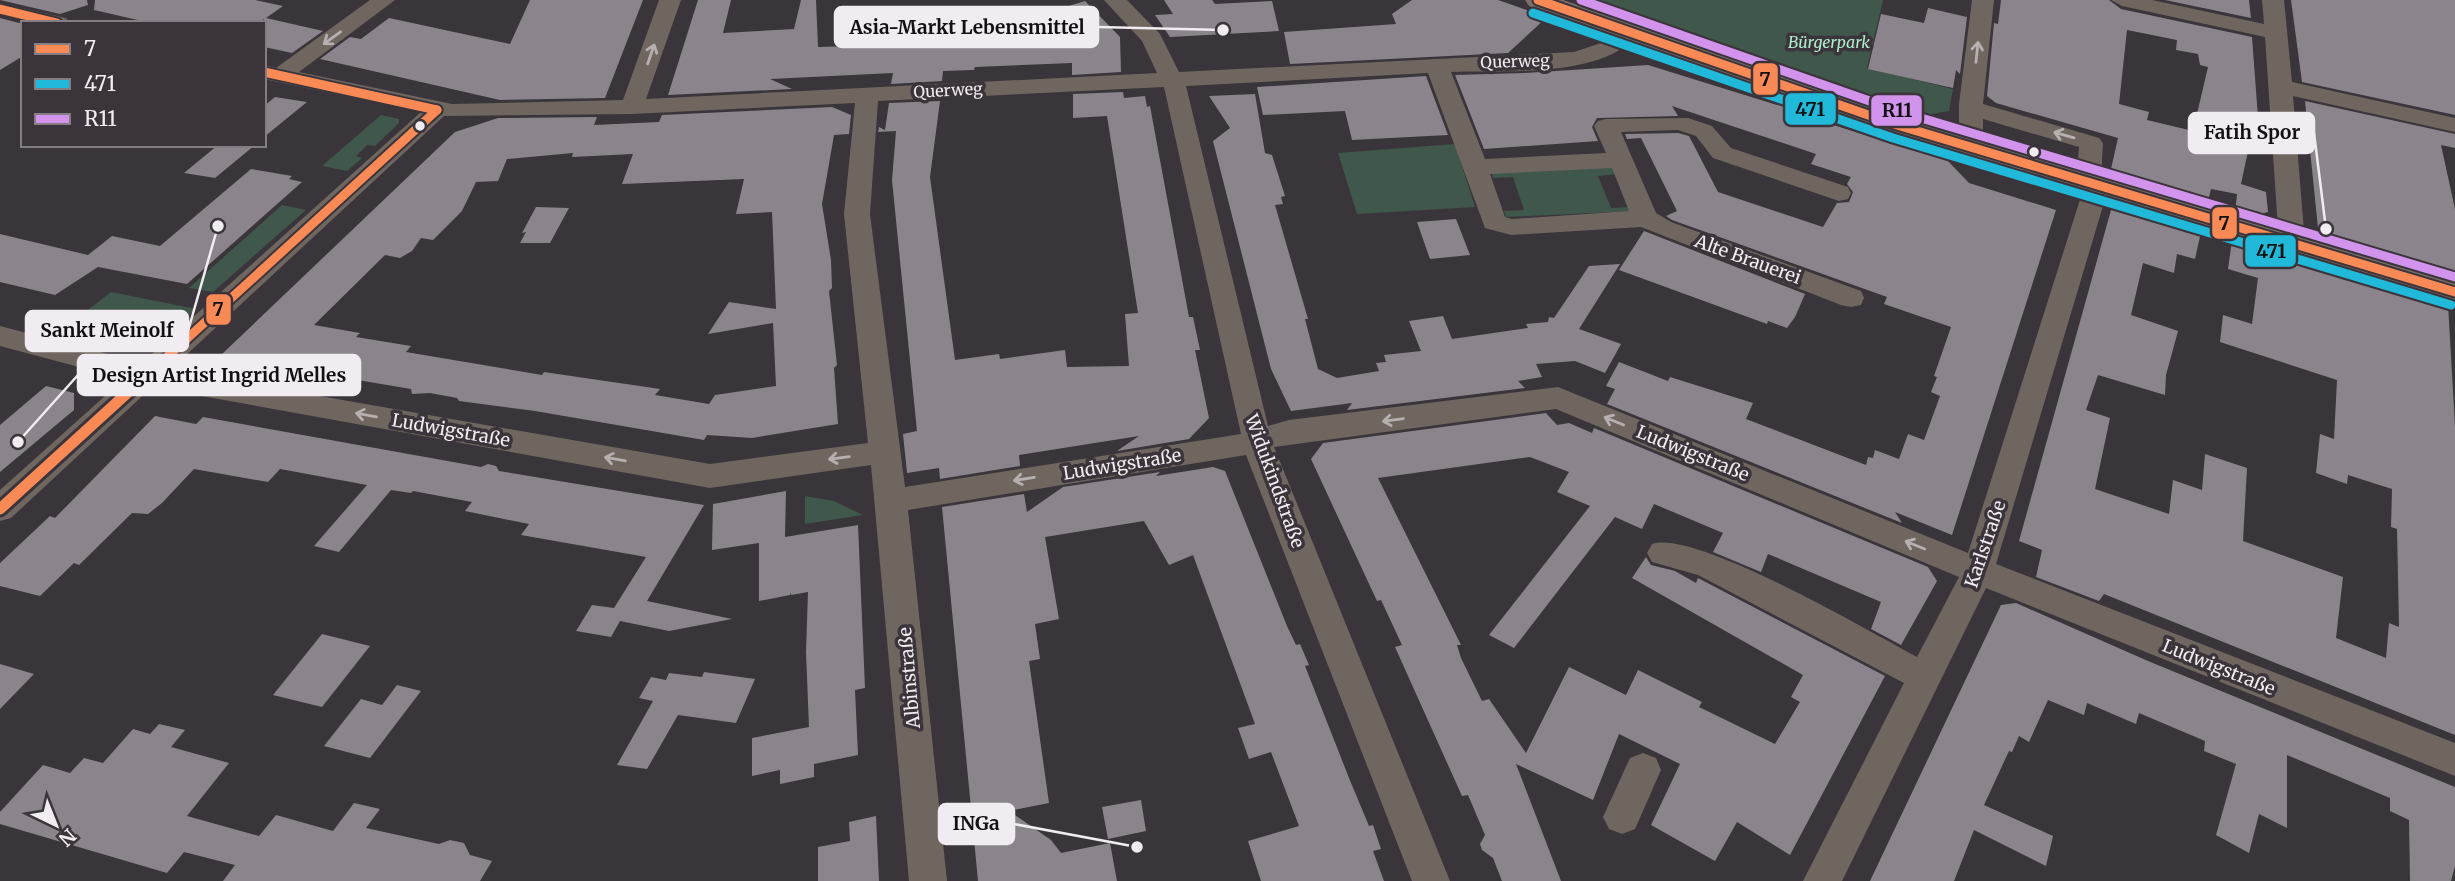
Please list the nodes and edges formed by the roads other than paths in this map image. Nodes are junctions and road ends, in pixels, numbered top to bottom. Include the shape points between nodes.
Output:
1 (384, 0) edge
2 (670, 0) edge
3 (1115, 0) edge
4 (1538, 0) edge
5 (1983, 0) edge
6 (2122, 0) edge
7 (2273, 0) edge
8 (0, 9) edge
9 (50, 21) edge
10 (1628, 32) junction
11 (2276, 33) junction
12 (1436, 64) junction
13 (272, 74) edge
14 (1172, 78) junction
15 (2280, 86) junction
16 (867, 94) junction
17 (632, 107) junction
18 (1971, 108) junction
19 (437, 110) junction
20 (2455, 125) edge
21 (1972, 148) junction
22 (1621, 160) junction
23 (1476, 167) junction
24 (2092, 184) junction
25 (1839, 193) dead end
26 (1645, 218) junction
27 (2292, 243) junction
28 (2455, 292) edge
29 (1851, 298) dead end
30 (0, 337) edge
31 (146, 376) junction
32 (1258, 439) junction
33 (888, 476) junction
34 (0, 509) edge
35 (1662, 553) dead end
36 (1978, 571) junction
37 (1926, 678) junction
38 (2455, 760) edge
39 (1643, 770) dead end
40 (1622, 817) dead end
41 (928, 881) edge
42 (1431, 881) edge
43 (1822, 881) edge

1 -> 13 street
17 -> 2 street
3 - 14 street, Widukindstraße via 1152,39
4 - 10 main road
18 -> 5 street
6 - 11 street
7 - 11 street
8 - 9 street
10 - 12 street, Querweg via 1612,47 1577,59
10 - 21 main road
11 - 15 street
12 - 14 street, Querweg
12 - 23 street, Alte Brauerei
13 - 19 street, Querweg
14 - 16 street, Querweg
14 - 32 street, Widukindstraße
15 - 20 street
15 - 27 street
16 - 17 street, Querweg
16 - 33 street, Albinstraße via 857,214
17 - 19 street, Querweg
18 - 21 street
24 -> 18 street, Karlstraße via 2091,143
19 - 31 street
21 - 24 main road
22 - 23 street
22 - 25 street via 1606,126 1680,123 1704,131 1722,153
22 - 26 street
23 - 26 street, Alte Brauerei via 1494,222 1511,227
24 - 27 main road
24 - 36 street, Karlstraße
26 - 29 street, Alte Brauerei
27 - 28 main road
30 - 31 street, Ludwigstraße
33 -> 31 street, Ludwigstraße via 710,476
31 - 34 street
32 -> 33 street, Ludwigstraße
36 -> 32 street, Ludwigstraße via 1558,398 1289,431
32 - 42 street, Widukindstraße
33 - 41 street, Albinstraße
35 - 37 street via 1706,564
36 - 37 street, Karlstraße
36 - 38 street, Ludwigstraße
37 - 43 street, Karlstraße
39 - 40 street

